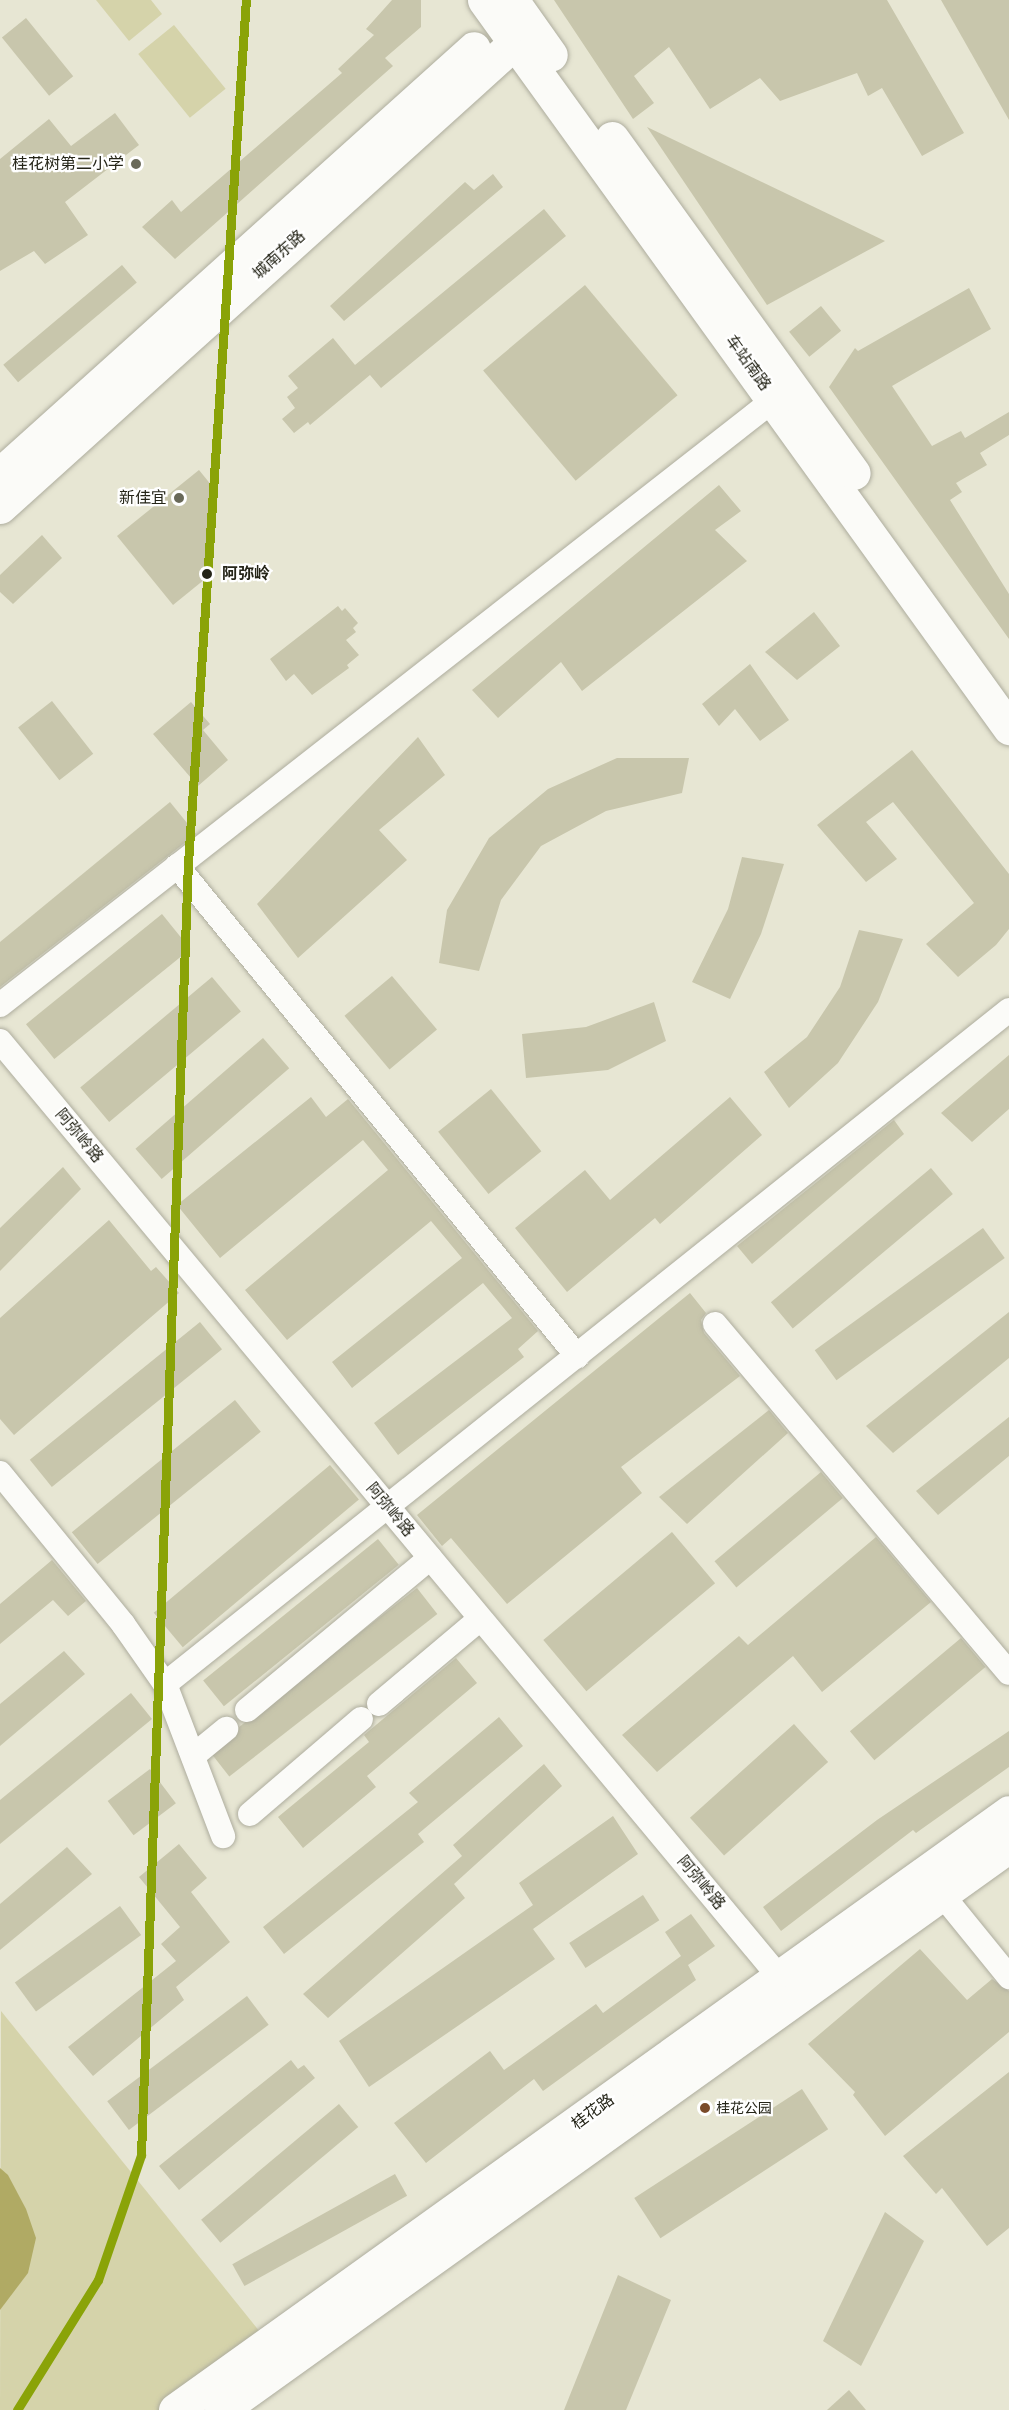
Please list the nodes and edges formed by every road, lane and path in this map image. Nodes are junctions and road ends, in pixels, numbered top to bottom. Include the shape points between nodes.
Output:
1 (510, 17) edge
2 (783, 392) junction
3 (0, 474) edge
4 (0, 507) edge
5 (1009, 693) edge
6 (1009, 728) edge
7 (177, 866) junction
8 (0, 1005) edge
9 (1009, 1010) edge
10 (0, 1041) edge
11 (715, 1324) dead end
12 (577, 1356) junction
13 (0, 1473) edge
14 (387, 1507) junction
15 (430, 1558) junction
16 (480, 1619) junction
17 (1009, 1673) edge
18 (165, 1684) junction
19 (379, 1704) dead end
20 (247, 1710) dead end
21 (361, 1719) dead end
22 (226, 1729) dead end
23 (193, 1756) junction
24 (1009, 1812) edge
25 (250, 1814) dead end
26 (223, 1836) dead end
27 (1009, 1846) edge
28 (934, 1885) junction
29 (1009, 1977) edge
30 (780, 1978) junction
31 (175, 2410) edge
32 (221, 2410) edge

1 - 2 main road, 车站南路
1 - 3 main road, 城南东路
1 - 4 main road, 城南东路
2 - 5 main road, 车站南路
2 - 6 main road, 车站南路
2 - 7 street
7 - 8 street
7 - 12 street
9 - 12 street
10 - 14 street, 阿弥岭路
11 - 17 street
12 - 14 street
13 - 18 street via 123,1624
14 - 15 street, 阿弥岭路
14 - 18 street
15 - 16 street, 阿弥岭路
15 - 20 street
16 - 19 street
16 - 30 street, 阿弥岭路
18 - 23 street
21 - 25 street
22 - 23 street
23 - 26 street
24 - 28 main road, 桂花路
27 - 28 main road, 桂花路
28 - 29 street
28 - 30 main road, 桂花路
28 - 32 main road, 桂花路
30 - 31 main road, 桂花路

